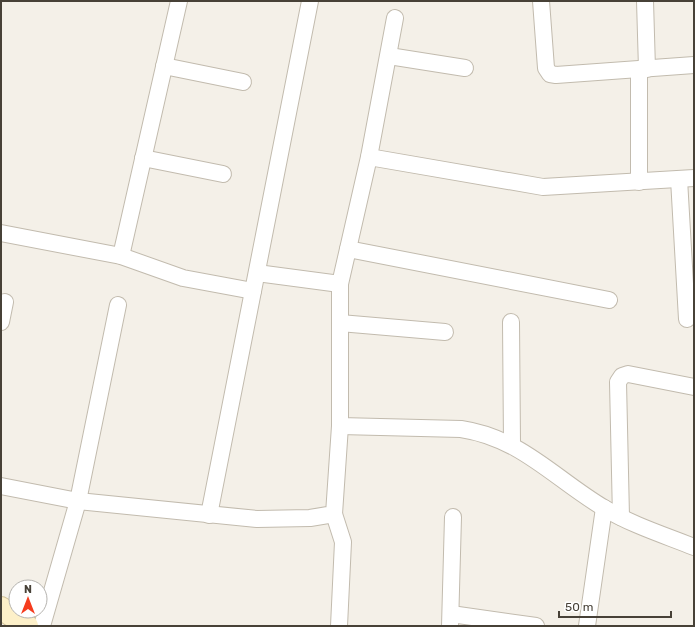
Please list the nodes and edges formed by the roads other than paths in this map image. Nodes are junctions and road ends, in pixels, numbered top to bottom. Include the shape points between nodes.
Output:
1 (179, 1) edge
2 (310, 1) edge
3 (541, 1) edge
4 (645, 1) edge
5 (395, 18) dead end
6 (389, 56) junction
7 (694, 65) edge
8 (164, 66) junction
9 (465, 68) dead end
10 (643, 69) junction
11 (243, 82) dead end
12 (369, 157) junction
13 (143, 158) junction
14 (222, 174) dead end
15 (686, 179) edge
16 (639, 182) junction
17 (1, 233) edge
18 (348, 249) junction
19 (121, 256) junction
20 (257, 273) junction
21 (340, 284) junction
22 (253, 292) junction
23 (608, 300) dead end
24 (5, 302) dead end
25 (118, 305) dead end
26 (686, 319) dead end
27 (1, 322) edge
28 (511, 322) dead end
29 (340, 323) junction
30 (445, 332) dead end
31 (694, 387) edge
32 (340, 426) junction
33 (512, 444) junction
34 (1, 486) edge
35 (78, 501) junction
36 (604, 508) junction
37 (334, 514) junction
38 (209, 515) junction
39 (453, 517) dead end
40 (621, 517) junction
41 (694, 548) edge
42 (1, 608) edge
43 (451, 620) edge
44 (27, 626) edge
45 (42, 626) edge
46 (339, 626) edge
47 (536, 626) edge
48 (587, 626) edge

1 - 8 street
2 - 20 street
3 - 10 street via 546,68 550,74 556,76
4 - 10 street
5 - 6 street
6 - 9 street
6 - 12 street
7 - 10 street
8 - 11 street
8 - 13 street
10 - 16 street
12 - 16 street via 543,187
12 - 18 street
13 - 14 street
13 - 19 street
15 - 16 street
15 - 26 street
17 - 19 street
18 - 21 street
18 - 23 street
19 - 22 street via 183,278
20 - 21 street
20 - 22 street
21 - 29 street
22 - 38 street
24 - 27 street
25 - 35 street
28 - 33 street
29 - 30 street
29 - 32 street
31 - 40 street via 628,374 622,376 618,382
32 - 33 street via 461,429 481,432
32 - 37 street
33 - 36 street
34 - 35 street
35 - 38 street
35 - 45 street
36 - 40 street
36 - 48 street
37 - 38 street via 310,518 257,519
37 - 46 street via 343,542
39 - 43 street
40 - 41 street
42 - 44 main road
43 - 47 street

